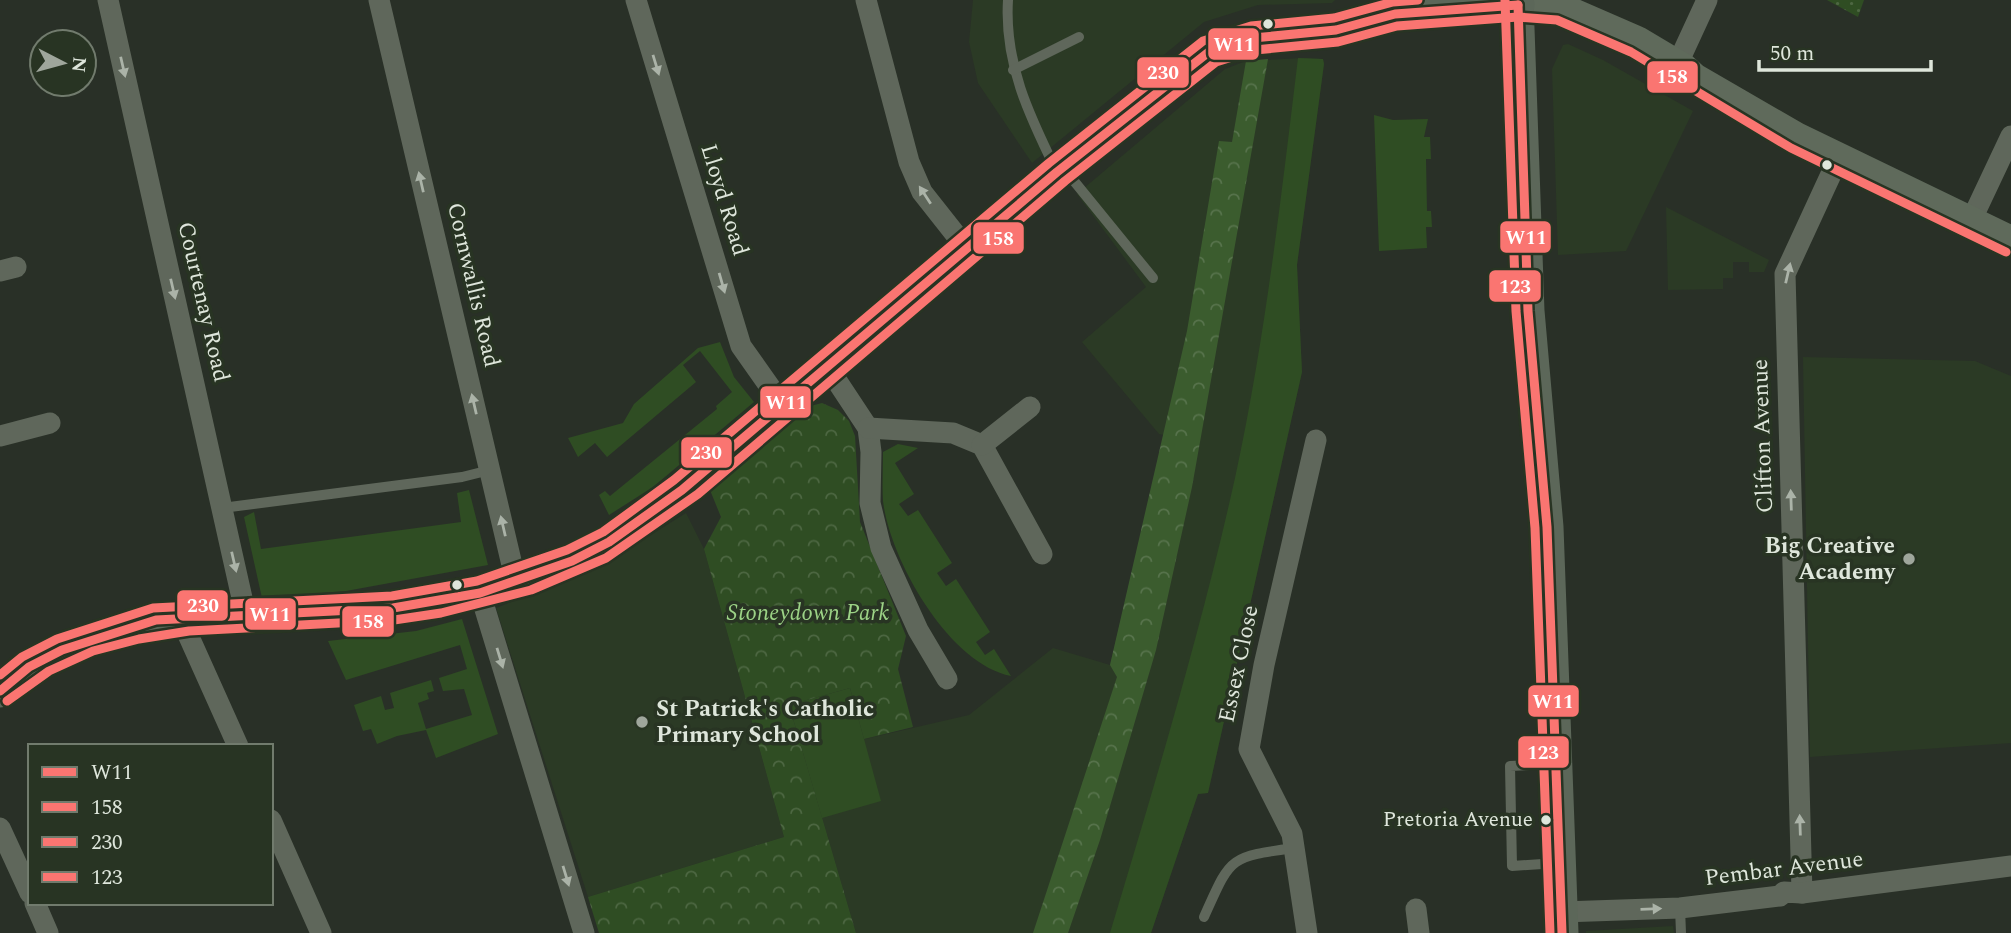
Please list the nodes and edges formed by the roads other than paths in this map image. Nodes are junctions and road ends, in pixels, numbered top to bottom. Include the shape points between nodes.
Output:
1 (108, 0) edge
2 (379, 0) edge
3 (636, 0) edge
4 (866, 0) edge
5 (1008, 0) edge
6 (1707, 0) edge
7 (1518, 3) edge
8 (1079, 37) dead end
9 (1677, 65) junction
10 (1013, 70) junction
11 (2011, 136) edge
12 (1839, 158) junction
13 (1060, 170) junction
14 (1970, 223) junction
15 (2011, 241) edge
16 (967, 249) junction
17 (1153, 278) dead end
18 (827, 366) junction
19 (782, 404) junction
20 (1030, 407) dead end
21 (50, 424) dead end
22 (867, 428) junction
23 (0, 436) edge
24 (1316, 440) dead end
25 (982, 444) junction
26 (489, 470) junction
27 (222, 508) junction
28 (1042, 554) dead end
29 (516, 582) junction
30 (480, 593) junction
31 (246, 616) junction
32 (181, 620) junction
33 (947, 679) dead end
34 (0, 691) edge
35 (236, 744) edge
36 (1557, 763) junction
37 (273, 825) edge
38 (0, 828) edge
39 (1294, 848) junction
40 (1560, 863) junction
41 (2011, 866) edge
42 (28, 889) edge
43 (1802, 893) junction
44 (36, 905) edge
45 (1680, 908) junction
46 (1416, 909) dead end
47 (1204, 917) dead end
48 (1562, 923) edge
49 (48, 933) edge
50 (321, 933) edge
51 (584, 933) edge
52 (1307, 933) edge
53 (1419, 933) edge
54 (1681, 933) edge

1 -> 27 street, Courtenay Road
26 -> 2 street, Cornwallis Road
3 -> 19 street, Lloyd Road via 741,346
16 -> 4 street via 922,192 913,172
5 - 10 lane
6 - 9 street
7 - 9 main road via 1568,11 1637,41
7 - 13 main road via 1395,14 1336,30 1240,40 1196,60
7 - 36 main road via 1528,311 1547,527
8 - 10 lane
9 - 12 main road
10 - 13 lane via 1029,114
11 - 14 street
12 - 14 main road
43 -> 12 street, Clifton Avenue via 1785,274
13 - 16 main road
13 - 17 lane
14 - 15 main road
16 - 18 main road
18 - 19 main road
18 - 22 street
19 - 29 main road via 706,471 609,542
20 - 25 street
21 - 23 street
22 - 25 street via 953,433
22 - 33 street via 870,503 881,548 918,630
24 - 39 street, Essex Close via 1249,749 1283,812
25 - 28 street
26 - 27 lane
29 -> 26 street, Cornwallis Road
27 -> 31 street, Courtenay Road
29 - 30 main road
30 - 31 main road via 393,608
30 -> 51 street
31 - 32 main road
32 - 34 main road via 156,620 62,650 29,667
32 - 35 street
36 - 40 main road
36 - 40 lane via 1510,766 1512,866
37 - 50 street
38 - 42 street
39 - 47 lane via 1245,855 1225,871
39 - 52 street, Essex Close
40 - 48 main road
41 - 43 street, Pembar Avenue
43 - 45 street, Pembar Avenue
44 - 49 street
48 -> 45 street, Pembar Avenue
45 - 54 lane
46 - 53 street

